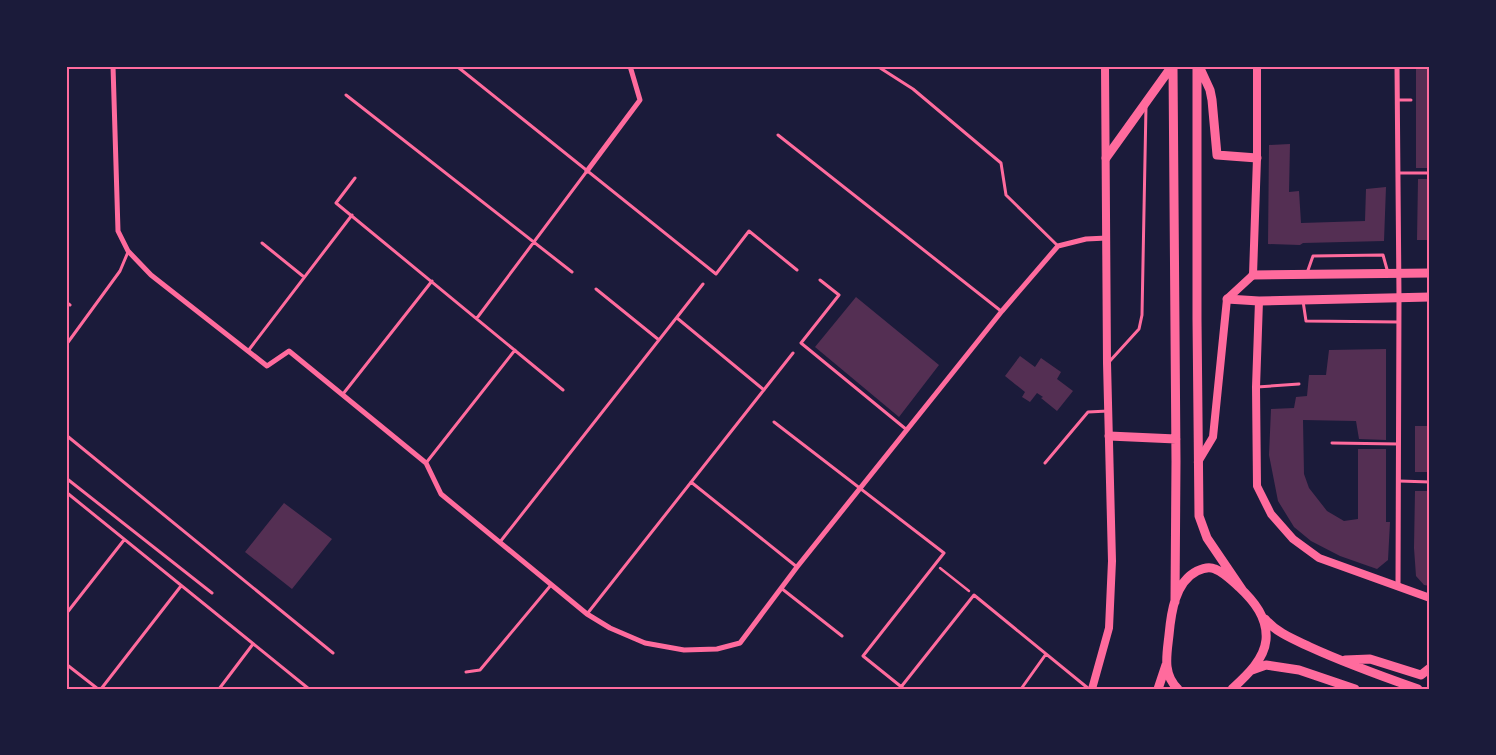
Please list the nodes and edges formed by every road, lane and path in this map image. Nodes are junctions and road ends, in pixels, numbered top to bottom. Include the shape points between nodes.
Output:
1 (113, 66) edge
2 (460, 66) edge
3 (630, 66) edge
4 (877, 66) edge
5 (1105, 66) edge
6 (1172, 66) edge
7 (1198, 66) edge
8 (1257, 66) edge
9 (1397, 66) edge
10 (346, 95) dead end
11 (1397, 100) junction
12 (1411, 100) dead end
13 (1146, 102) junction
14 (778, 135) dead end
15 (1106, 158) junction
16 (1257, 158) junction
17 (587, 171) junction
18 (1430, 173) edge
19 (1398, 174) junction
20 (355, 178) dead end
21 (352, 216) junction
22 (1107, 238) junction
23 (535, 241) junction
24 (262, 244) dead end
25 (1058, 246) junction
26 (128, 251) junction
27 (797, 270) dead end
28 (572, 272) dead end
29 (1398, 273) junction
30 (1430, 273) edge
31 (1388, 274) junction
32 (1252, 275) junction
33 (1306, 276) junction
34 (304, 277) junction
35 (820, 280) dead end
36 (432, 281) junction
37 (703, 284) dead end
38 (596, 289) dead end
39 (1399, 297) junction
40 (1430, 297) edge
41 (1226, 299) junction
42 (1303, 300) junction
43 (1259, 301) junction
44 (66, 302) edge
45 (70, 305) dead end
46 (1002, 311) junction
47 (477, 318) junction
48 (677, 318) junction
49 (1399, 322) junction
50 (659, 340) junction
51 (66, 345) edge
52 (515, 350) junction
53 (248, 351) junction
54 (793, 353) dead end
55 (1108, 363) junction
56 (1298, 384) dead end
57 (1256, 387) junction
58 (563, 390) dead end
59 (764, 390) junction
60 (343, 394) junction
61 (1109, 411) junction
62 (774, 422) dead end
63 (907, 430) junction
64 (66, 435) edge
65 (1109, 436) junction
66 (1176, 439) junction
67 (1332, 443) dead end
68 (1399, 444) junction
69 (1198, 462) junction
70 (426, 463) junction
71 (1045, 464) dead end
72 (66, 478) edge
73 (1399, 481) junction
74 (691, 482) junction
75 (1430, 482) edge
76 (860, 488) junction
77 (66, 492) edge
78 (124, 540) junction
79 (500, 543) junction
80 (935, 564) junction
81 (797, 568) junction
82 (551, 584) junction
83 (180, 586) junction
84 (781, 588) junction
85 (1398, 588) junction
86 (1243, 591) junction
87 (212, 593) dead end
88 (974, 596) junction
89 (1430, 598) edge
90 (1175, 602) junction
91 (66, 614) edge
92 (587, 614) junction
93 (1260, 614) junction
94 (842, 636) dead end
95 (254, 644) junction
96 (333, 653) dead end
97 (1046, 654) junction
98 (1338, 660) junction
99 (66, 664) edge
100 (1166, 665) junction
101 (1430, 668) edge
102 (1252, 670) junction
103 (466, 672) dead end
104 (902, 688) edge
105 (100, 689) edge
106 (219, 689) edge
107 (309, 689) edge
108 (1021, 689) edge
109 (1090, 689) edge
110 (1158, 689) edge
111 (1178, 689) edge
112 (1232, 689) edge
113 (1355, 689) edge
114 (1418, 689) edge

1 - 26 street via 118,231
2 - 17 lane
3 - 17 street via 640,100
4 - 25 lane via 913,89 1001,163 1006,195
5 - 15 street
6 - 13 main road
6 - 66 main road
7 - 16 main road via 1210,90 1217,155
7 - 69 main road
8 - 16 street
9 - 11 street
10 - 23 lane
11 - 12 lane
11 - 19 street
13 - 15 main road
13 - 55 lane via 1142,315 1139,329
14 - 46 lane
15 - 22 street
16 - 32 street
17 - 23 lane
17 - 27 lane via 716,274 749,231
18 - 19 lane
19 - 29 street
20 - 21 lane via 336,203
21 - 34 lane
21 - 36 lane
22 - 25 street
22 - 55 street
23 - 28 lane
23 - 47 lane
24 - 34 lane
25 - 46 street
26 - 51 lane via 120,271
26 - 53 street via 151,275
29 - 30 main road
29 - 31 main road
29 - 39 street
31 - 33 main road
31 - 33 lane via 1383,256 1312,256
32 - 33 main road
32 - 41 street
34 - 53 lane
35 - 63 lane via 838,295 800,344
36 - 47 lane
36 - 60 lane
37 - 48 lane
38 - 50 lane
39 - 40 main road
39 - 42 main road
39 - 49 street
41 - 43 main road
41 - 69 street via 1213,437
42 - 43 main road
42 - 49 lane via 1306,321
43 - 57 street
44 - 45 lane
46 - 63 street
47 - 52 lane
48 - 50 lane
48 - 59 lane
49 - 68 street
50 - 79 lane
52 - 58 lane
52 - 70 lane
53 - 60 street via 266,366 288,351
54 - 59 lane
55 - 61 street
56 - 57 lane
57 - 85 street via 1257,486 1271,514 1293,539 1320,558
59 - 74 lane
60 - 70 street
61 - 65 street
61 - 71 lane via 1088,412
62 - 76 lane
63 - 76 street
64 - 96 lane
65 - 66 main road
65 - 109 street via 1112,561 1109,628
66 - 90 main road
67 - 68 lane
68 - 73 street
69 - 86 main road via 1202,528
70 - 79 street via 441,494
72 - 87 lane
73 - 75 lane
73 - 85 street
74 - 81 lane
74 - 92 lane
76 - 80 lane via 944,553
76 - 81 street
77 - 78 lane
78 - 83 lane
78 - 91 lane
79 - 82 street
80 - 88 path
80 - 104 lane via 863,656
81 - 84 street
82 - 92 street
82 - 103 lane via 480,670
83 - 95 lane
83 - 105 lane
84 - 92 street via 740,642 717,649 684,650 645,642 610,628
84 - 94 lane
85 - 89 street
86 - 90 main road via 1226,574 1213,568 1203,568 1192,573 1180,586
86 - 93 main road
88 - 97 lane
88 - 104 lane
90 - 100 main road
93 - 98 main road via 1282,634
93 - 102 main road via 1266,641
95 - 106 lane
95 - 107 lane
97 - 108 lane
97 - 109 lane
98 - 101 main road via 1370,659 1421,674
98 - 114 main road
99 - 105 lane
100 - 110 main road
100 - 111 main road
102 - 112 main road
102 - 113 main road via 1266,665 1299,670

